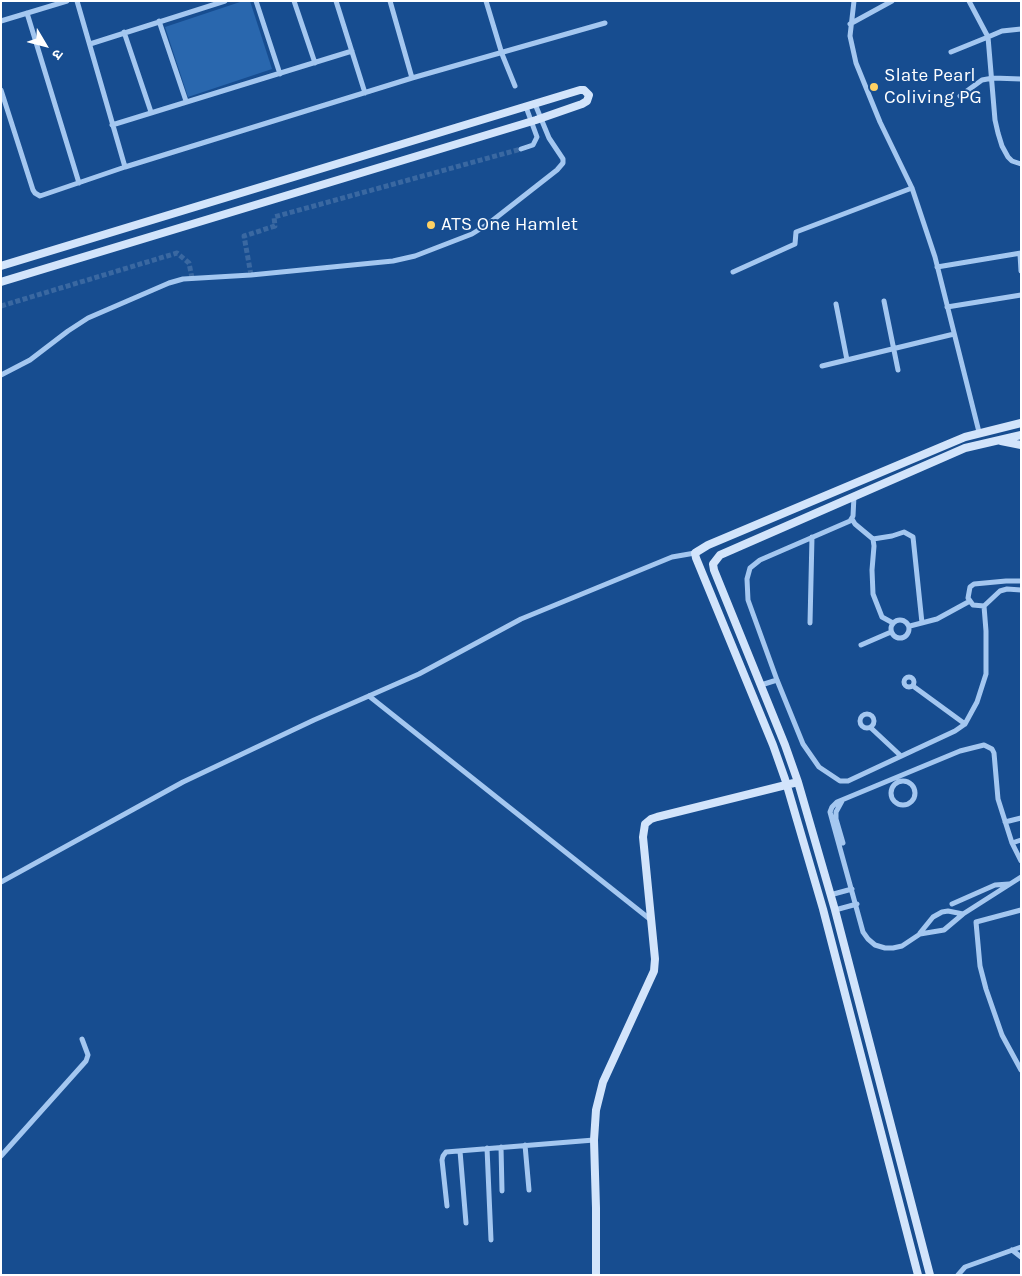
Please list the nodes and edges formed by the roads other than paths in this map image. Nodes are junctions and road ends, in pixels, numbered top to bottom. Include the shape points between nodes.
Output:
1 (67, 1) edge
2 (77, 1) edge
3 (225, 1) edge
4 (256, 1) edge
5 (294, 1) edge
6 (336, 1) edge
7 (390, 1) edge
8 (486, 1) edge
9 (854, 1) edge
10 (892, 1) edge
11 (969, 1) edge
12 (28, 13) junction
13 (1, 21) edge
14 (159, 21) junction
15 (605, 23) dead end
16 (850, 24) junction
17 (1021, 29) edge
18 (124, 32) junction
19 (988, 37) junction
20 (90, 44) junction
21 (352, 51) junction
22 (951, 52) dead end
23 (502, 54) junction
24 (315, 64) junction
25 (280, 74) junction
26 (412, 78) junction
27 (993, 78) junction
28 (1021, 78) edge
29 (515, 86) dead end
30 (1, 90) edge
31 (365, 93) junction
32 (960, 96) dead end
33 (186, 101) junction
34 (531, 106) junction
35 (151, 112) junction
36 (537, 120) junction
37 (112, 125) junction
38 (521, 149) tunnel mouth
39 (1021, 164) edge
40 (125, 167) junction
41 (79, 183) junction
42 (912, 188) junction
43 (1020, 253) edge
44 (1, 266) edge
45 (937, 267) junction
46 (1021, 271) edge
47 (733, 272) dead end
48 (1, 282) edge
49 (1021, 294) edge
50 (884, 300) dead end
51 (836, 304) dead end
52 (948, 307) junction
53 (954, 334) junction
54 (895, 349) junction
55 (847, 360) junction
56 (822, 366) dead end
57 (898, 370) dead end
58 (1, 375) edge
59 (1019, 423) edge
60 (979, 432) junction
61 (1021, 435) edge
62 (998, 441) junction
63 (1021, 445) edge
64 (854, 496) junction
65 (852, 519) junction
66 (812, 537) junction
67 (873, 539) junction
68 (695, 553) junction
69 (1021, 582) edge
70 (1021, 590) edge
71 (970, 601) junction
72 (984, 606) junction
73 (810, 623) dead end
74 (893, 623) junction
75 (922, 623) junction
76 (910, 626) junction
77 (891, 632) junction
78 (861, 645) dead end
79 (777, 680) junction
80 (761, 685) junction
81 (912, 686) dead end
82 (369, 696) junction
83 (965, 724) junction
84 (871, 728) dead end
85 (901, 756) junction
86 (906, 774) junction
87 (906, 781) junction
88 (798, 782) junction
89 (887, 782) junction
90 (781, 786) junction
91 (893, 786) junction
92 (843, 800) junction
93 (1021, 818) edge
94 (1005, 822) junction
95 (1021, 840) edge
96 (843, 842) dead end
97 (1012, 843) junction
98 (1021, 861) edge
99 (1021, 877) edge
100 (1, 882) edge
101 (1012, 884) junction
102 (852, 889) junction
103 (830, 895) junction
104 (857, 904) junction
105 (952, 904) dead end
106 (835, 910) junction
107 (1021, 910) edge
108 (963, 914) junction
109 (651, 920) junction
110 (920, 934) junction
111 (82, 1039) dead end
112 (1021, 1070) edge
113 (594, 1140) junction
114 (525, 1145) junction
115 (500, 1147) junction
116 (487, 1148) junction
117 (460, 1151) junction
118 (1, 1156) edge
119 (529, 1190) dead end
120 (502, 1191) dead end
121 (447, 1206) dead end
122 (466, 1223) dead end
123 (491, 1240) dead end
124 (1021, 1247) edge
125 (1012, 1250) junction
126 (1021, 1257) edge
127 (596, 1275) edge
128 (918, 1275) edge
129 (930, 1275) edge
130 (958, 1275) edge

1 - 12 street
2 - 20 street
3 - 14 street
4 - 25 street
5 - 24 street
6 - 21 street
7 - 26 street
8 - 23 street
9 - 16 street
10 - 16 street
11 - 19 street
12 - 13 street
12 - 41 street
14 - 18 street
14 - 33 street
15 - 23 street
16 - 42 street via 856,62
17 - 19 street via 1002,31
18 - 20 street
18 - 35 street
19 - 22 street
19 - 27 street
20 - 37 street
21 - 24 street
21 - 31 street
23 - 26 street
23 - 29 street
24 - 25 street
25 - 33 street
26 - 31 street
27 - 28 street
27 - 32 street via 982,80
27 - 39 street via 996,120 1002,146 1008,157
30 - 41 street via 35,194 40,196
31 - 40 street
33 - 35 street
34 - 36 street
34 - 36 street
34 - 36 street via 580,90 588,94 587,101 582,104
34 - 44 street
35 - 37 street
36 - 38 street via 537,140
36 - 48 street
36 - 58 street via 563,163 472,234 393,261 192,278 169,284 88,318 30,360
37 - 40 street
40 - 41 street
42 - 45 street
42 - 47 street via 796,232 795,244
43 - 45 street
43 - 46 street
45 - 52 street
49 - 52 street
50 - 54 street
51 - 55 street
52 - 53 street
53 - 54 street
53 - 60 street
54 - 55 street
54 - 57 street
55 - 56 street
59 - 60 street
60 - 68 street via 708,544
61 - 62 street
62 - 63 street
62 - 64 street via 965,448
64 - 65 street
64 - 80 street via 715,560 714,570
65 - 66 street
65 - 67 street
66 - 73 street
66 - 79 street via 754,563 748,572 748,600
67 - 74 street via 873,594 882,617
67 - 75 street via 904,532 913,537
68 - 82 street via 672,557 521,619 442,663
68 - 90 street via 773,745
69 - 71 street via 974,584 968,592
70 - 72 street via 1000,591
71 - 72 street
71 - 75 street
72 - 83 street via 986,674 978,702
74 - 76 street via 902,620
74 - 77 street
75 - 76 street
76 - 77 street via 908,635 903,638 897,638
77 - 78 street
79 - 80 street
79 - 85 street via 803,744 819,767 832,777 848,781
80 - 88 street
81 - 83 street
82 - 100 street via 183,782
82 - 109 street
83 - 85 street
84 - 85 street
86 - 87 street
86 - 89 street
86 - 94 street via 960,751 984,745 994,753 998,799
87 - 91 street
87 - 91 street via 916,791 915,798 907,805 900,806 894,802 891,796
88 - 90 street
88 - 103 street
89 - 91 street
89 - 92 street
90 - 109 street via 658,817 645,824 643,837
90 - 128 street via 823,909
92 - 96 street via 836,819
92 - 102 street via 832,807 830,817
93 - 94 street
94 - 97 street
95 - 97 street
97 - 98 street
99 - 101 street
101 - 105 street via 995,885
101 - 108 street
102 - 103 street
102 - 104 street
103 - 106 street
104 - 106 street
104 - 110 street via 863,932 876,945 885,948 902,946
106 - 129 street
107 - 112 street via 976,922 980,966 986,989 1002,1035
108 - 110 street via 944,930
108 - 110 street via 942,912 933,917
109 - 113 street via 654,971 603,1082 596,1110
111 - 118 street via 88,1055 86,1061
113 - 114 street
113 - 127 street
114 - 115 street
114 - 119 street
115 - 116 street
115 - 120 street
116 - 117 street
116 - 123 street
117 - 121 street via 446,1152 442,1156
117 - 122 street
124 - 125 street
125 - 126 street
125 - 130 street via 965,1267

